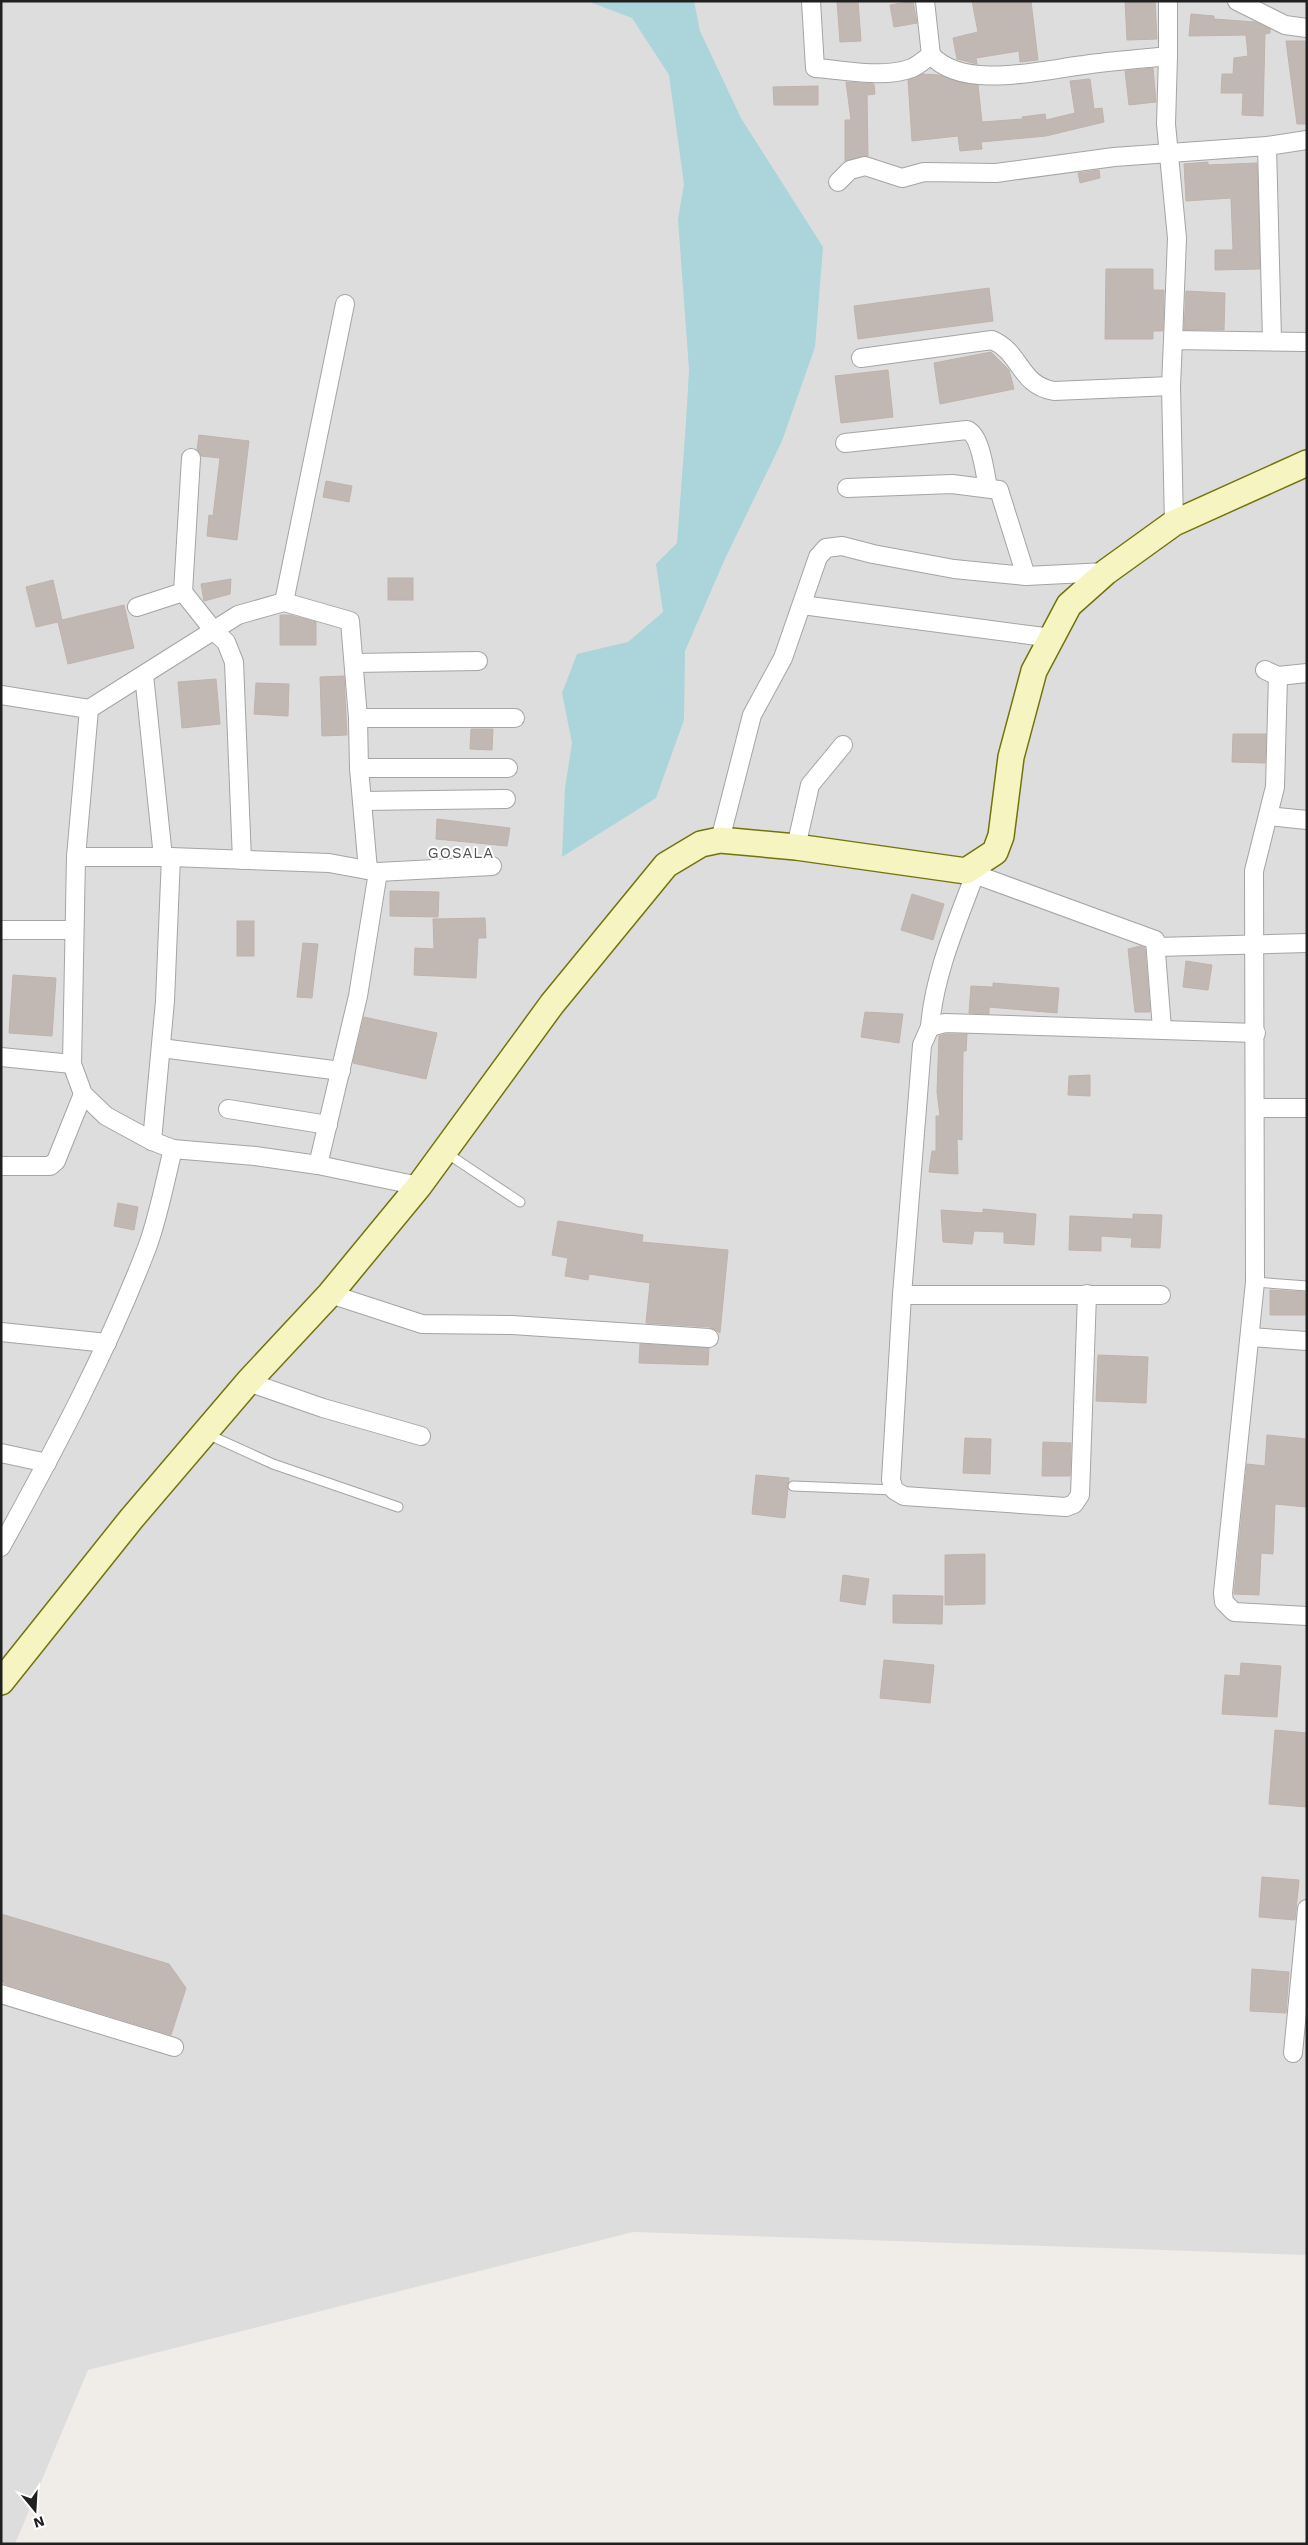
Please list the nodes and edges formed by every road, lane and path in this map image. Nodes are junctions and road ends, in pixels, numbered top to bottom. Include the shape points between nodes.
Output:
1 (811, 1) edge
2 (925, 1) edge
3 (1168, 1) edge
4 (1237, 1) edge
5 (1307, 28) edge
6 (931, 55) junction
7 (1168, 56) junction
8 (1307, 140) edge
9 (1267, 146) junction
10 (1169, 154) junction
11 (838, 182) dead end
12 (345, 304) dead end
13 (1173, 340) junction
14 (1272, 340) junction
15 (1307, 342) edge
16 (861, 358) dead end
17 (1171, 386) junction
18 (845, 443) dead end
19 (191, 458) dead end
20 (1307, 463) edge
21 (848, 488) dead end
22 (988, 488) junction
23 (1174, 522) junction
24 (1106, 572) junction
25 (1026, 576) junction
26 (183, 592) junction
27 (284, 602) junction
28 (802, 605) junction
29 (137, 607) dead end
30 (214, 631) junction
31 (1052, 638) junction
32 (478, 661) dead end
33 (354, 664) junction
34 (1307, 673) edge
35 (144, 675) junction
36 (1, 695) edge
37 (88, 709) junction
38 (358, 718) junction
39 (515, 718) dead end
40 (843, 745) dead end
41 (359, 768) junction
42 (508, 768) dead end
43 (506, 799) dead end
44 (362, 801) junction
45 (1268, 816) junction
46 (1307, 820) edge
47 (720, 840) junction
48 (796, 847) junction
49 (76, 857) junction
50 (167, 857) junction
51 (242, 860) junction
52 (492, 866) dead end
53 (373, 871) junction
54 (970, 872) junction
55 (1, 930) edge
56 (74, 930) junction
57 (1307, 943) edge
58 (1256, 944) junction
59 (1156, 947) junction
60 (930, 1027) junction
61 (1162, 1029) junction
62 (1256, 1033) junction
63 (161, 1048) junction
64 (1, 1057) edge
65 (72, 1064) junction
66 (341, 1071) junction
67 (83, 1094) junction
68 (228, 1108) dead end
69 (1256, 1108) junction
70 (1307, 1108) edge
71 (328, 1125) junction
72 (152, 1141) junction
73 (173, 1150) junction
74 (445, 1151) junction
75 (318, 1165) junction
76 (1, 1166) edge
77 (420, 1186) junction
78 (520, 1202) dead end
79 (1255, 1282) junction
80 (1307, 1286) edge
81 (330, 1294) junction
82 (1087, 1294) junction
83 (902, 1295) junction
84 (1161, 1295) dead end
85 (1, 1332) edge
86 (1250, 1337) junction
87 (709, 1338) dead end
88 (1307, 1341) edge
89 (107, 1343) junction
90 (248, 1382) junction
91 (205, 1434) junction
92 (421, 1436) dead end
93 (1, 1453) edge
94 (47, 1464) junction
95 (793, 1486) dead end
96 (894, 1490) junction
97 (398, 1507) dead end
98 (1, 1547) edge
99 (1307, 1616) edge
100 (1, 1682) edge
101 (1307, 1909) edge
102 (1, 1994) edge
103 (174, 2047) dead end
104 (1293, 2053) dead end

1 - 6 street via 815,68 875,73 902,71
2 - 6 street
3 - 7 street
4 - 5 street via 1285,25
6 - 7 street via 951,70 1006,75
7 - 10 street via 1166,124
8 - 9 street
9 - 10 street
9 - 14 street
10 - 11 street via 1114,157 996,173 924,172 902,178 865,166 850,170
10 - 13 street via 1177,238
12 - 27 street
13 - 14 street
13 - 17 street
14 - 15 street
16 - 17 street via 992,340 1007,349 1023,373 1043,389
17 - 23 street
18 - 22 street via 967,430 977,439
19 - 26 street
20 - 23 main road
21 - 22 street via 952,484
22 - 25 street via 999,490
23 - 24 main road
24 - 25 street
24 - 31 main road via 1069,605
25 - 28 street via 954,569 833,546 826,548 818,557
26 - 29 street
26 - 30 street
27 - 30 street via 238,615
27 - 33 street via 350,621
28 - 31 street
28 - 47 street via 782,658 752,715
30 - 35 street
30 - 51 street via 226,642 234,662
31 - 54 main road via 1034,671 1011,757 1001,836 995,852
32 - 33 street
33 - 38 street
34 - 45 street via 1271,673 1275,787
35 - 37 street
35 - 50 street
36 - 37 street
37 - 49 street
38 - 39 street
38 - 41 street
40 - 48 street via 810,785
41 - 42 street
41 - 44 street
43 - 44 street
44 - 53 street
45 - 46 street
45 - 58 street via 1254,871
47 - 48 main road
47 - 74 main road via 701,844 666,865 552,1004
48 - 54 main road
49 - 50 street
49 - 56 street
50 - 51 street
50 - 63 street
51 - 53 street via 329,863
52 - 53 street
53 - 66 street via 358,996
54 - 59 street via 1155,940
54 - 60 street via 933,999
55 - 56 street
56 - 65 street
57 - 58 street
58 - 59 street
58 - 62 street
59 - 61 street
60 - 61 street via 945,1023
60 - 83 street via 922,1045
61 - 62 street
62 - 69 street
63 - 66 street
63 - 72 street
64 - 65 street
65 - 67 street
66 - 71 street
67 - 72 street via 106,1116
67 - 76 street via 56,1161 50,1166
68 - 71 street
69 - 70 street
69 - 79 street
71 - 75 street
72 - 73 street
73 - 75 street
73 - 89 street via 149,1243
74 - 77 main road
74 - 78 lane
75 - 77 street
77 - 81 main road
79 - 80 lane
79 - 86 street
81 - 87 street via 422,1324 512,1325
81 - 90 main road
82 - 83 street
82 - 84 street
82 - 96 street via 1080,1495 1074,1504 1066,1507 904,1496
83 - 96 street via 891,1480
85 - 89 street
86 - 88 street
86 - 99 street via 1224,1602 1234,1612
89 - 94 street
90 - 91 main road
90 - 92 street
91 - 97 lane via 273,1464
91 - 100 main road via 132,1518
93 - 94 street
94 - 98 street
95 - 96 lane
101 - 104 street
102 - 103 street

